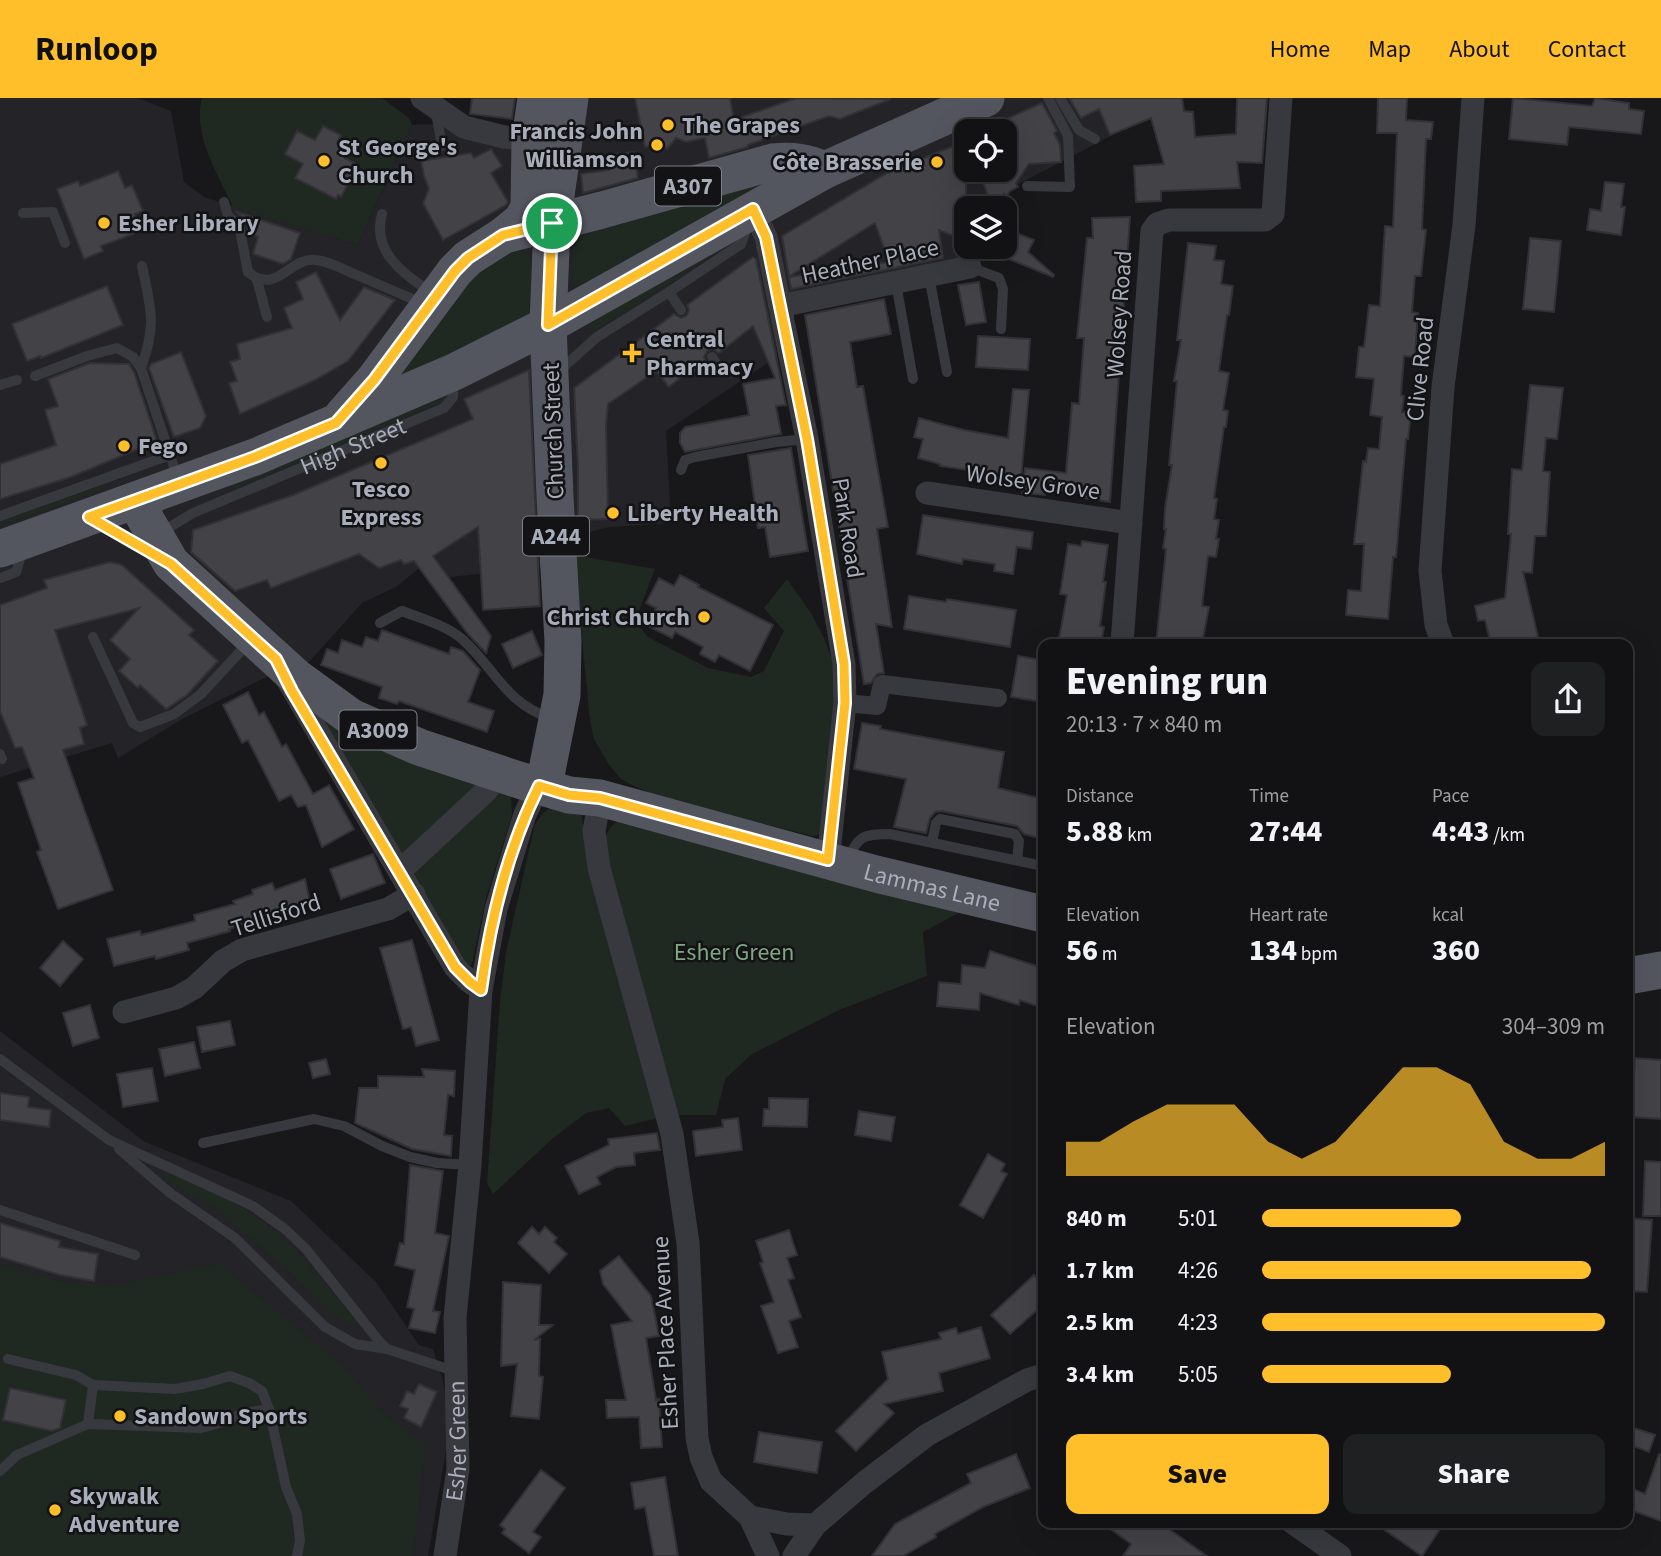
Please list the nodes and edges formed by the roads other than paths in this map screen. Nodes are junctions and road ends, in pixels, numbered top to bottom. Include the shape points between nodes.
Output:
1 (536, 98) edge
2 (570, 98) edge
3 (986, 98) edge
4 (1048, 98) edge
5 (1060, 98) edge
6 (1281, 98) edge
7 (1472, 98) edge
8 (429, 103) edge
9 (932, 109) edge
10 (1095, 139) dead end
11 (547, 140) junction
12 (442, 146) dead end
13 (825, 170) junction
14 (1027, 186) dead end
15 (224, 202) dead end
16 (753, 209) junction
17 (23, 213) dead end
18 (382, 214) dead end
19 (552, 223) junction
20 (503, 235) junction
21 (65, 243) dead end
22 (142, 266) dead end
23 (970, 267) joint
24 (929, 276) junction
25 (257, 280) junction
26 (896, 282) junction
27 (669, 292) junction
28 (432, 300) junction
29 (780, 306) junction
30 (681, 310) dead end
31 (267, 317) dead end
32 (548, 325) junction
33 (1001, 329) dead end
34 (141, 368) junction
35 (454, 372) junction
36 (947, 372) dead end
37 (36, 376) dead end
38 (552, 377) junction
39 (913, 379) dead end
40 (17, 380) dead end
41 (0, 385) edge
42 (336, 423) junction
43 (807, 439) junction
44 (681, 470) dead end
45 (166, 478) junction
46 (218, 486) junction
47 (927, 493) dead end
48 (89, 517) junction
49 (1131, 523) junction
50 (8, 535) edge
51 (162, 548) junction
52 (0, 578) edge
53 (380, 624) dead end
54 (93, 637) dead end
55 (1122, 639) edge
56 (1441, 639) edge
57 (264, 649) junction
58 (998, 698) dead end
59 (845, 703) junction
60 (556, 720) junction
61 (495, 771) junction
62 (539, 786) junction
63 (600, 798) junction
64 (932, 842) junction
65 (1017, 860) junction
66 (837, 863) junction
67 (1038, 865) edge
68 (400, 871) junction
69 (414, 894) junction
70 (1038, 913) edge
71 (1661, 970) edge
72 (1633, 975) edge
73 (481, 990) junction
74 (124, 1012) dead end
75 (0, 1059) edge
76 (109, 1140) junction
77 (203, 1143) dead end
78 (470, 1165) junction
79 (0, 1210) edge
80 (135, 1255) dead end
81 (387, 1349) junction
82 (8, 1359) dead end
83 (457, 1372) junction
84 (1038, 1377) edge
85 (93, 1385) junction
86 (269, 1409) junction
87 (88, 1424) junction
88 (0, 1471) edge
89 (750, 1517) junction
90 (815, 1525) junction
91 (1300, 1528) edge
92 (297, 1556) edge
93 (445, 1556) edge
94 (768, 1556) edge
95 (794, 1556) edge
96 (1340, 1556) edge

1 - 11 main road, A244
2 - 11 main road, A244
3 - 9 main road, High Street / A307
4 - 14 lane via 1068,136 1070,187
5 - 10 lane via 1079,130
6 - 49 street, Wolsey Road via 1273,214 1265,219 1169,220 1152,231
7 - 56 street, Clive Road via 1430,571
8 - 11 street via 464,127 504,137
8 - 12 lane
9 - 13 main road, High Street / A307
11 - 19 main road, A244
11 - 20 main road, A244 via 529,207
13 - 16 main road, High Street / A307
13 - 19 main road, High Street / A307 via 799,161 773,162
15 - 25 lane via 228,216 239,225 248,272
16 - 27 lane via 741,244
16 - 29 street, Park Road via 766,237
16 - 32 main road, High Street / A307
17 - 21 lane via 53,212
18 - 28 lane via 380,237 387,255
19 - 20 main road, High Street / A307
19 - 32 main road, A244
20 - 28 main road, High Street / A307 via 468,258
22 - 34 lane via 152,331
23 - 24 street, Heather Place
23 - 33 lane via 999,278 1003,289
24 - 26 street, Heather Place
24 - 36 lane
25 - 28 lane via 268,281 314,259
25 - 31 lane
26 - 29 street, Heather Place
26 - 39 lane
27 - 30 lane
27 - 38 lane via 597,337
28 - 42 main road, High Street / A307
29 - 43 street, Park Road
32 - 35 main road, High Street / A307
32 - 38 main road, Church Street / A244
34 - 37 lane via 117,348
34 - 45 lane
35 - 42 main road, High Street / A307
35 - 46 lane, High Street via 453,397 444,408
38 - 60 main road, Church Street / A244 via 563,641 562,695
40 - 41 lane
42 - 46 main road, High Street / A307
43 - 44 lane via 695,457 685,460
43 - 59 street, Park Road via 844,664
45 - 46 main road, High Street / A307
45 - 48 main road, High Street / A307
45 - 50 lane, High Street
45 - 51 main road via 142,513
46 - 51 lane, High Street via 193,513 167,530
47 - 49 street, Wolsey Grove
48 - 50 main road, High Street / A307
48 - 51 main road, A3009
49 - 55 street, Wolsey Road
50 - 52 lane via 16,572
51 - 57 main road, A3009
53 - 60 lane via 402,611 448,629 489,667 510,695 526,708
54 - 57 lane via 133,723 140,727 174,714
57 - 61 main road, A3009 via 351,717 419,747
57 - 68 street
58 - 59 street via 882,684 877,706
59 - 66 street, Park Road
60 - 61 main road via 533,747
60 - 62 main road, Church Street / A244 via 547,770
60 - 63 main road, A244 via 572,767
61 - 62 main road, A3009
61 - 68 street via 486,791
62 - 63 main road, Lammas Lane
62 - 73 street, Esher Green via 525,814 496,909
63 - 66 main road, Lammas Lane
63 - 89 street, Esher Place Avenue via 594,831 599,868 674,1148 688,1243 697,1438 711,1481
64 - 65 lane
64 - 65 lane via 940,819 1015,834
64 - 66 lane via 870,834 859,839
65 - 67 lane
66 - 70 main road, Lammas Lane
68 - 69 street
69 - 73 street via 455,967
69 - 74 street, Tellisford via 388,909 242,950 176,998
71 - 72 main road
73 - 78 street, Esher Green
75 - 76 lane
76 - 81 lane via 170,1193 235,1238 325,1326 355,1344
76 - 81 lane via 253,1206 285,1229
77 - 78 lane via 314,1119 344,1126 410,1157
78 - 83 street, Esher Green via 455,1318
79 - 80 lane
81 - 83 lane
82 - 85 lane via 76,1375
83 - 93 street, Esher Green via 458,1469
84 - 90 street via 927,1435
85 - 86 lane via 175,1389 230,1376 262,1391
85 - 87 lane
86 - 87 lane via 201,1428
86 - 92 lane via 286,1487 297,1514
87 - 88 lane via 18,1455
89 - 90 street
89 - 94 street
90 - 95 street
91 - 96 street

